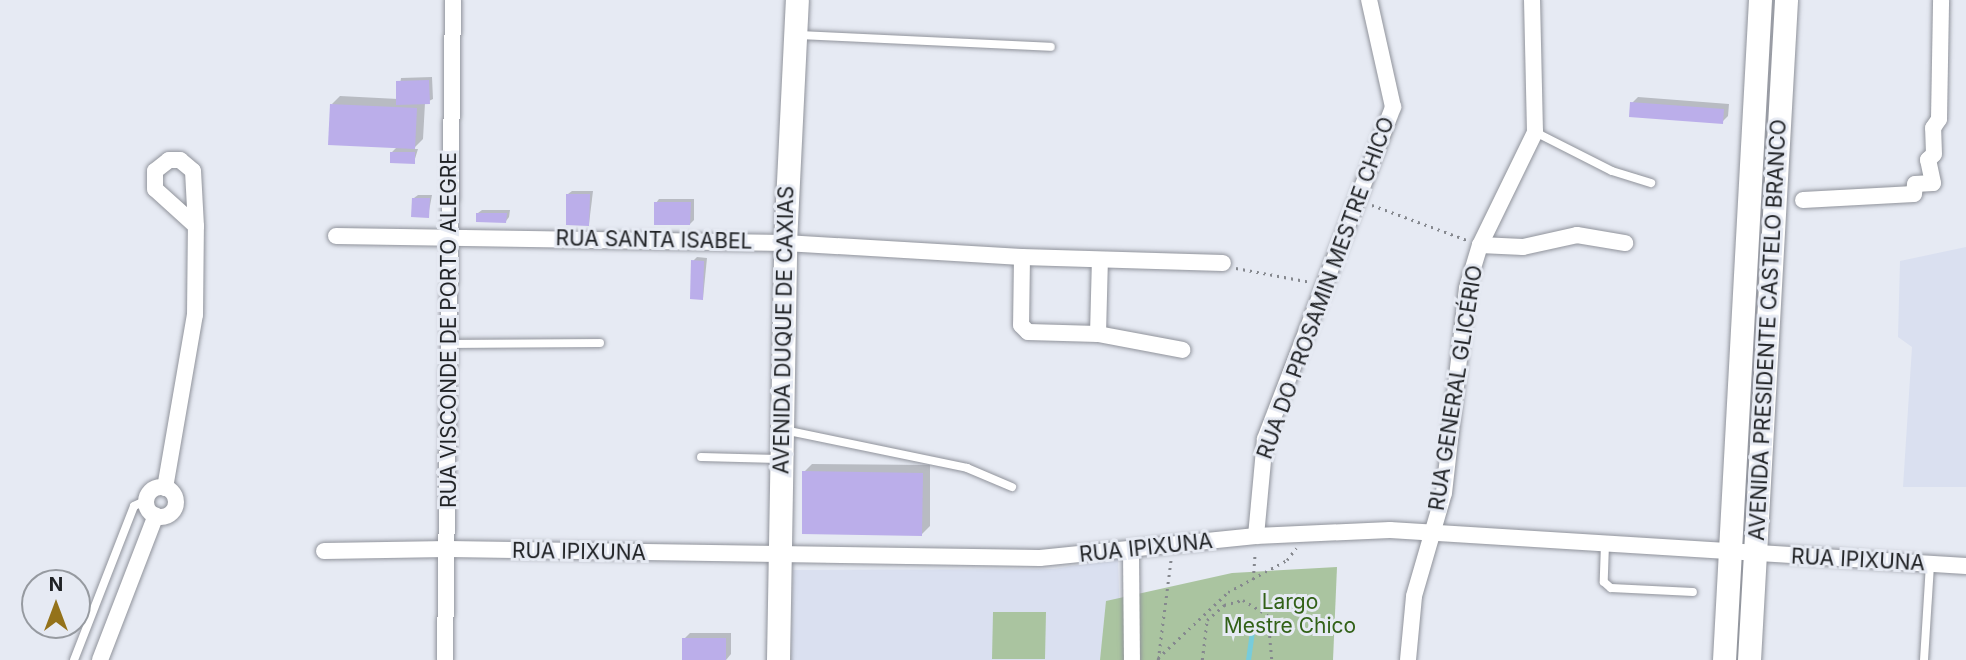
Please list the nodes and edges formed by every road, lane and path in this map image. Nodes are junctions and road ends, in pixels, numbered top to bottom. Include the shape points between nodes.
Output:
1 (453, 0) edge
2 (797, 0) edge
3 (1370, 0) edge
4 (1532, 0) edge
5 (1760, 0) edge
6 (1786, 0) edge
7 (1941, 0) edge
8 (795, 35) junction
9 (1051, 47) dead end
10 (1535, 132) junction
11 (1651, 183) dead end
12 (1804, 200) dead end
13 (1359, 201) junction
14 (1748, 211) junction
15 (1775, 214) junction
16 (196, 226) dead end
17 (337, 236) dead end
18 (449, 236) junction
19 (785, 243) junction
20 (1625, 243) dead end
21 (1480, 245) junction
22 (1022, 257) junction
23 (1100, 260) junction
24 (1223, 263) joint
25 (1331, 274) junction
26 (1098, 334) junction
27 (600, 343) dead end
28 (448, 344) junction
29 (1183, 350) dead end
30 (781, 429) junction
31 (701, 457) dead end
32 (781, 459) junction
33 (1012, 487) dead end
34 (165, 488) junction
35 (147, 499) junction
36 (156, 516) junction
37 (1433, 532) junction
38 (1301, 533) junction
39 (1256, 536) junction
40 (1605, 544) junction
41 (1172, 545) junction
42 (448, 548) junction
43 (1131, 550) junction
44 (324, 551) dead end
45 (1730, 553) junction
46 (1755, 554) junction
47 (780, 557) junction
48 (1930, 564) junction
49 (1966, 566) edge
50 (1252, 580) junction
51 (1693, 592) dead end
52 (1158, 659) edge
53 (74, 660) edge
54 (100, 660) edge
55 (445, 660) edge
56 (778, 660) edge
57 (1132, 660) edge
58 (1202, 660) edge
59 (1272, 660) edge
60 (1408, 660) edge
61 (1724, 660) edge
62 (1749, 660) edge
63 (1924, 660) edge

1 - 18 street, RUA VISCONDE DE PORTO ALEGRE
2 - 8 main road, AVENIDA DUQUE DE CAXIAS
3 - 13 street, RUA DO PROSAMIN MESTRE CHICO via 1393,107
4 - 10 street, RUA GENERAL GLICÉRIO
5 - 14 main road, AVENIDA PRESIDENTE CASTELO BRANCO
6 - 15 main road, AVENIDA PRESIDENTE CASTELO BRANCO
7 - 12 street via 1939,119 1933,128 1934,154 1928,160 1933,183 1915,184 1914,194
8 - 9 lane
8 - 19 main road, AVENIDA DUQUE DE CAXIAS
10 - 11 lane via 1612,171
10 - 21 street, RUA GENERAL GLICÉRIO
13 - 21 path
13 - 25 street, RUA DO PROSAMIN MESTRE CHICO
14 - 15 main road
14 - 45 main road, AVENIDA PRESIDENTE CASTELO BRANCO
15 - 46 main road, AVENIDA PRESIDENTE CASTELO BRANCO
16 - 34 street via 195,315
17 - 18 street, RUA SANTA ISABEL
18 - 19 street, RUA SANTA ISABEL
18 - 28 street, RUA VISCONDE DE PORTO ALEGRE
19 - 22 street, RUA SANTA ISABEL
19 - 30 main road, AVENIDA DUQUE DE CAXIAS
20 - 21 street via 1577,235 1523,247
21 - 37 street, RUA GENERAL GLICÉRIO via 1467,288 1444,493
22 - 23 street, RUA SANTA ISABEL
22 - 26 street via 1023,329
23 - 24 street, RUA SANTA ISABEL
23 - 26 street
24 - 25 path via 1252,275 1317,283 1322,271
25 - 39 street, RUA DO PROSAMIN MESTRE CHICO via 1265,439
26 - 29 street
27 - 28 lane
28 - 42 street, RUA VISCONDE DE PORTO ALEGRE
30 - 32 main road, AVENIDA DUQUE DE CAXIAS
30 - 33 lane via 967,468
31 - 32 lane
32 - 47 main road, AVENIDA DUQUE DE CAXIAS
34 - 35 street via 156,488
34 - 36 street via 173,493 176,506 166,516
35 - 36 street
35 - 53 lane via 134,506
36 - 54 street
37 - 38 street, RUA IPIXUNA
37 - 40 street, RUA IPIXUNA
37 - 60 street, RUA GENERAL GLICÉRIO via 1414,596
38 - 39 street, RUA IPIXUNA
38 - 50 path via 1296,551 1287,560
39 - 41 street, RUA IPIXUNA
39 - 50 path
40 - 45 street, RUA IPIXUNA
40 - 51 lane via 1604,582 1611,588
41 - 43 street, RUA IPIXUNA
41 - 52 path
42 - 44 street, RUA IPIXUNA
42 - 47 street, RUA IPIXUNA
42 - 55 street, RUA VISCONDE DE PORTO ALEGRE
43 - 47 street, RUA IPIXUNA via 1015,559
43 - 57 street
45 - 46 street, RUA IPIXUNA
45 - 61 main road, AVENIDA PRESIDENTE CASTELO BRANCO
46 - 48 street, RUA IPIXUNA
46 - 62 main road, AVENIDA PRESIDENTE CASTELO BRANCO
47 - 56 main road, AVENIDA DUQUE DE CAXIAS
48 - 49 street, RUA IPIXUNA
48 - 63 lane
50 - 52 path via 1228,592
58 - 59 path via 1207,620 1224,605 1243,600 1268,615

